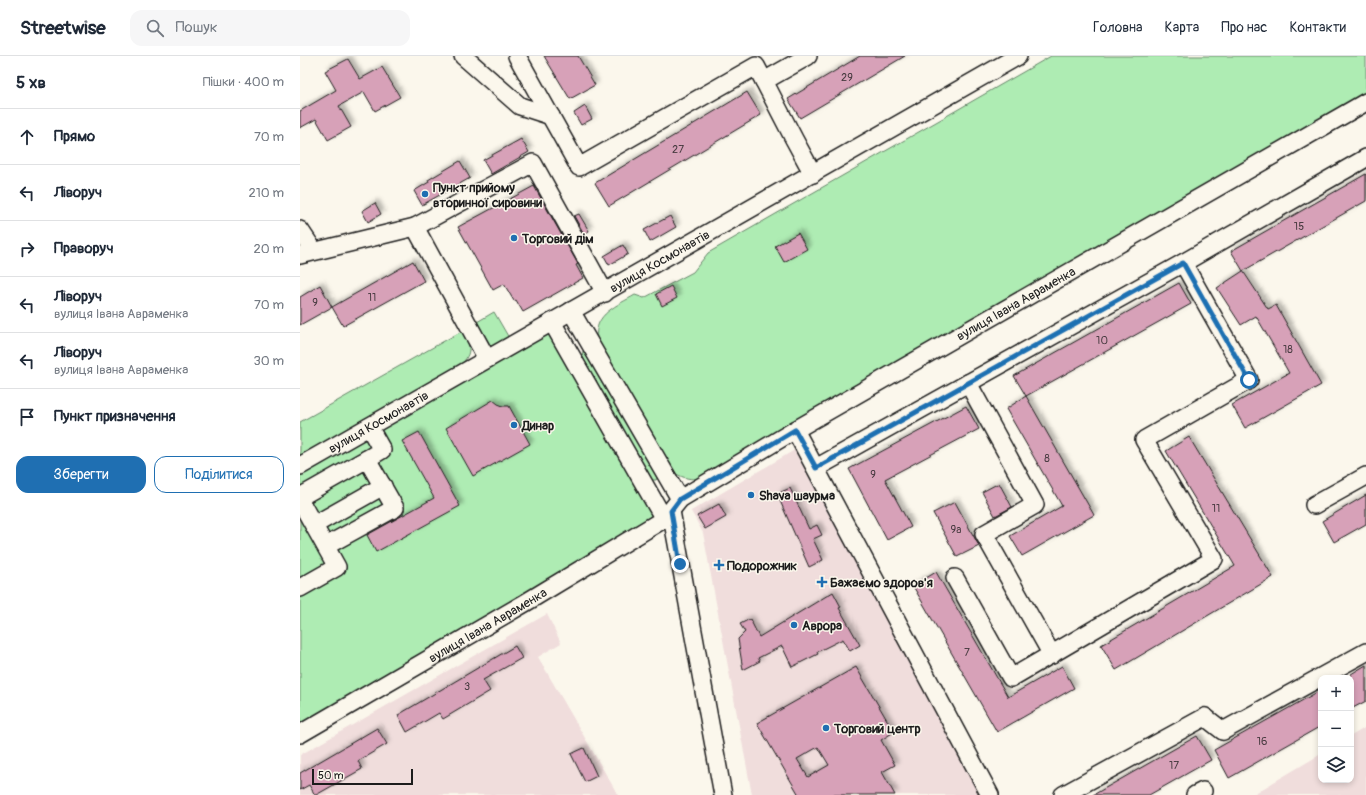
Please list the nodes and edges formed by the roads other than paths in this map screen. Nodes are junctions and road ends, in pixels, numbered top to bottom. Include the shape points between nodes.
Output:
1 (463, 56) edge
2 (517, 56) edge
3 (808, 56) edge
4 (1018, 56) edge
5 (764, 81) junction
6 (1366, 103) edge
7 (551, 116) junction
8 (1366, 158) edge
9 (813, 174) junction
10 (415, 226) junction
11 (300, 230) edge
12 (307, 253) edge
13 (1183, 263) junction
14 (605, 293) junction
15 (571, 311) junction
16 (552, 322) junction
17 (487, 359) junction
18 (968, 383) junction
19 (369, 427) junction
20 (795, 430) junction
21 (367, 459) junction
22 (300, 466) edge
23 (816, 468) junction
24 (1366, 476) edge
25 (383, 486) junction
26 (301, 502) edge
27 (1314, 505) dead end
28 (672, 510) junction
29 (314, 525) junction
30 (326, 546) junction
31 (954, 578) dead end
32 (300, 588) edge
33 (1366, 652) edge
34 (1052, 655) junction
35 (300, 734) edge
36 (723, 795) edge
37 (990, 795) edge
38 (1063, 795) edge

1 - 7 street via 520,106
2 - 7 street
3 - 5 street
4 - 9 street, вулиця Космонавтів
5 - 7 street via 756,66 579,167
5 - 9 street
6 - 20 street, вулиця Івана Авраменка
8 - 13 street
9 - 14 street, вулиця Космонавтів
10 - 12 street
10 - 14 street via 533,162
10 - 17 street
11 - 12 street
13 - 18 street
13 - 34 street via 1249,380 1144,440 1214,558
14 - 15 street, вулиця Космонавтів
15 - 16 street, вулиця Космонавтів
15 - 28 street
16 - 17 street, вулиця Космонавтів
16 - 28 street
17 - 19 street, вулиця Космонавтів
18 - 23 street
18 - 34 street via 1035,505 984,534
19 - 21 street via 382,450
19 - 22 street, вулиця Космонавтів
20 - 23 street
20 - 28 street, вулиця Івана Авраменка
21 - 25 street
21 - 26 street
23 - 37 street
24 - 27 street
25 - 29 street
25 - 30 street via 395,508
26 - 29 street
28 - 35 street, вулиця Івана Авраменка via 525,603
28 - 36 street
29 - 30 street
30 - 32 street via 337,567
31 - 34 street via 1011,678
33 - 38 street via 1223,731 1205,717

